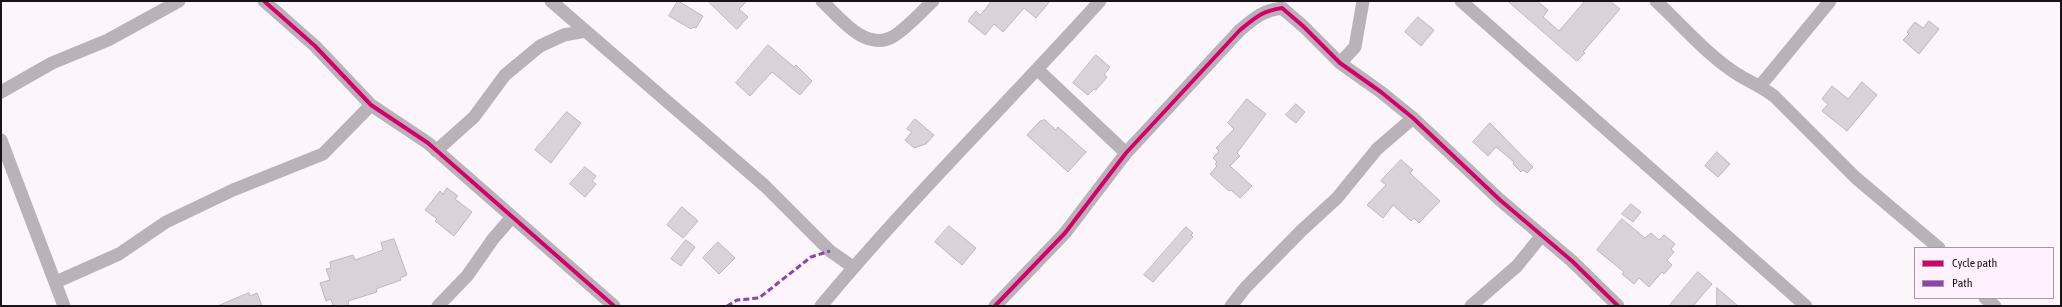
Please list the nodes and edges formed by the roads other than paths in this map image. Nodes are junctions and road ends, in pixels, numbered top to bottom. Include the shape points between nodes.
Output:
1 (179, 1) edge
2 (264, 1) edge
3 (551, 1) edge
4 (822, 1) edge
5 (933, 1) edge
6 (1100, 1) edge
7 (1363, 1) edge
8 (1461, 1) edge
9 (1656, 1) edge
10 (1830, 1) edge
11 (586, 31) junction
12 (1340, 63) junction
13 (1038, 70) junction
14 (1760, 86) junction
15 (1, 92) edge
16 (371, 105) junction
17 (1413, 118) junction
18 (1, 140) edge
19 (436, 151) junction
20 (1126, 153) junction
21 (512, 217) junction
22 (1542, 235) junction
23 (1938, 247) edge
24 (853, 267) junction
25 (56, 282) junction
26 (1986, 299) edge
27 (64, 306) edge
28 (438, 306) edge
29 (614, 306) edge
30 (820, 306) edge
31 (995, 306) edge
32 (1231, 306) edge
33 (1470, 306) edge
34 (1618, 306) edge
35 (1806, 306) edge
36 (1995, 306) edge

1 - 15 street via 108,40 52,63
2 - 16 street via 315,46
3 - 11 street
4 - 5 street via 857,33 871,40 881,40 893,36
6 - 13 street
7 - 12 street via 1355,47
8 - 35 street
9 - 14 street via 1722,63
10 - 14 street
11 - 19 street via 564,35 540,46 505,75 474,117
11 - 24 street via 765,186 830,252
12 - 17 street
12 - 20 street via 1282,8 1267,10 1240,30
13 - 20 street
13 - 24 street
14 - 23 street via 1774,96 1856,178
16 - 19 street
16 - 25 street via 323,154 226,193 166,222 119,254
17 - 22 street via 1500,200
17 - 32 street via 1377,149 1337,198 1295,236
18 - 25 street
19 - 21 street
20 - 31 street via 1065,233
21 - 28 street via 467,276
21 - 29 street
22 - 33 street via 1517,266
22 - 34 street
24 - 30 street
25 - 27 street
26 - 36 street

